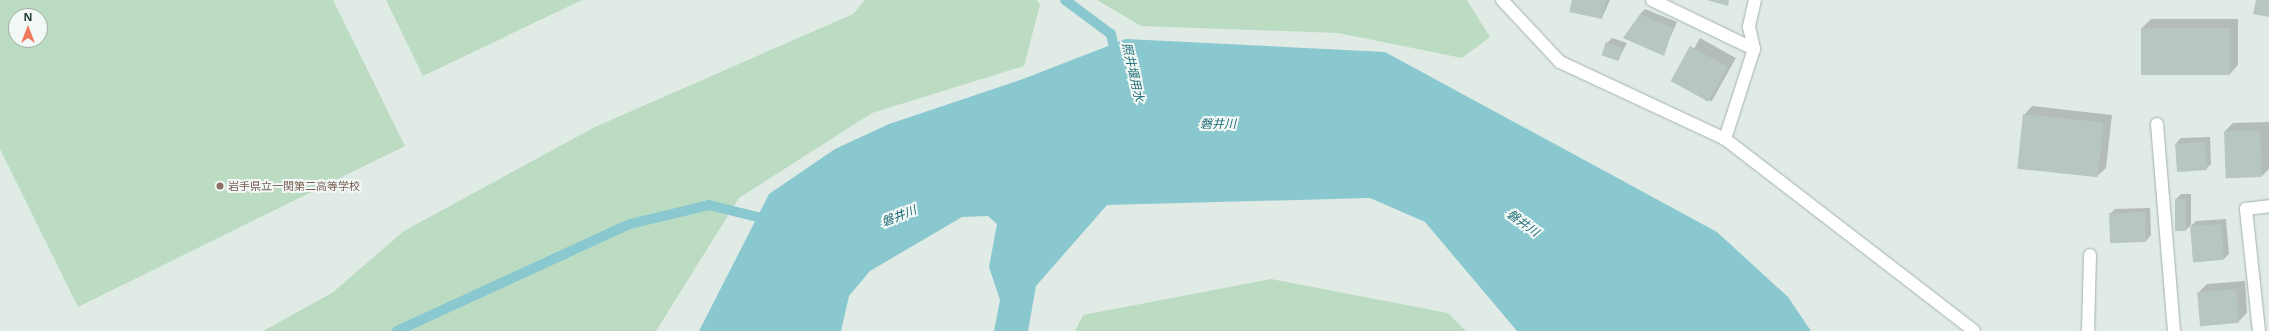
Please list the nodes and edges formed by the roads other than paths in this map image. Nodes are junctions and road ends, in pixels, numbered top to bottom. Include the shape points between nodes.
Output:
1 (1502, 0) edge
2 (1652, 0) edge
3 (1755, 0) edge
4 (1754, 49) junction
5 (2157, 124) dead end
6 (1725, 138) junction
7 (2269, 206) edge
8 (2090, 255) dead end
9 (1974, 331) edge
10 (2088, 331) edge
11 (2174, 331) edge
12 (2259, 331) edge

1 - 6 street via 1560,62
2 - 4 street
3 - 4 street via 1749,27
4 - 6 street
5 - 11 street
6 - 9 street
7 - 12 street via 2246,209
8 - 10 street

